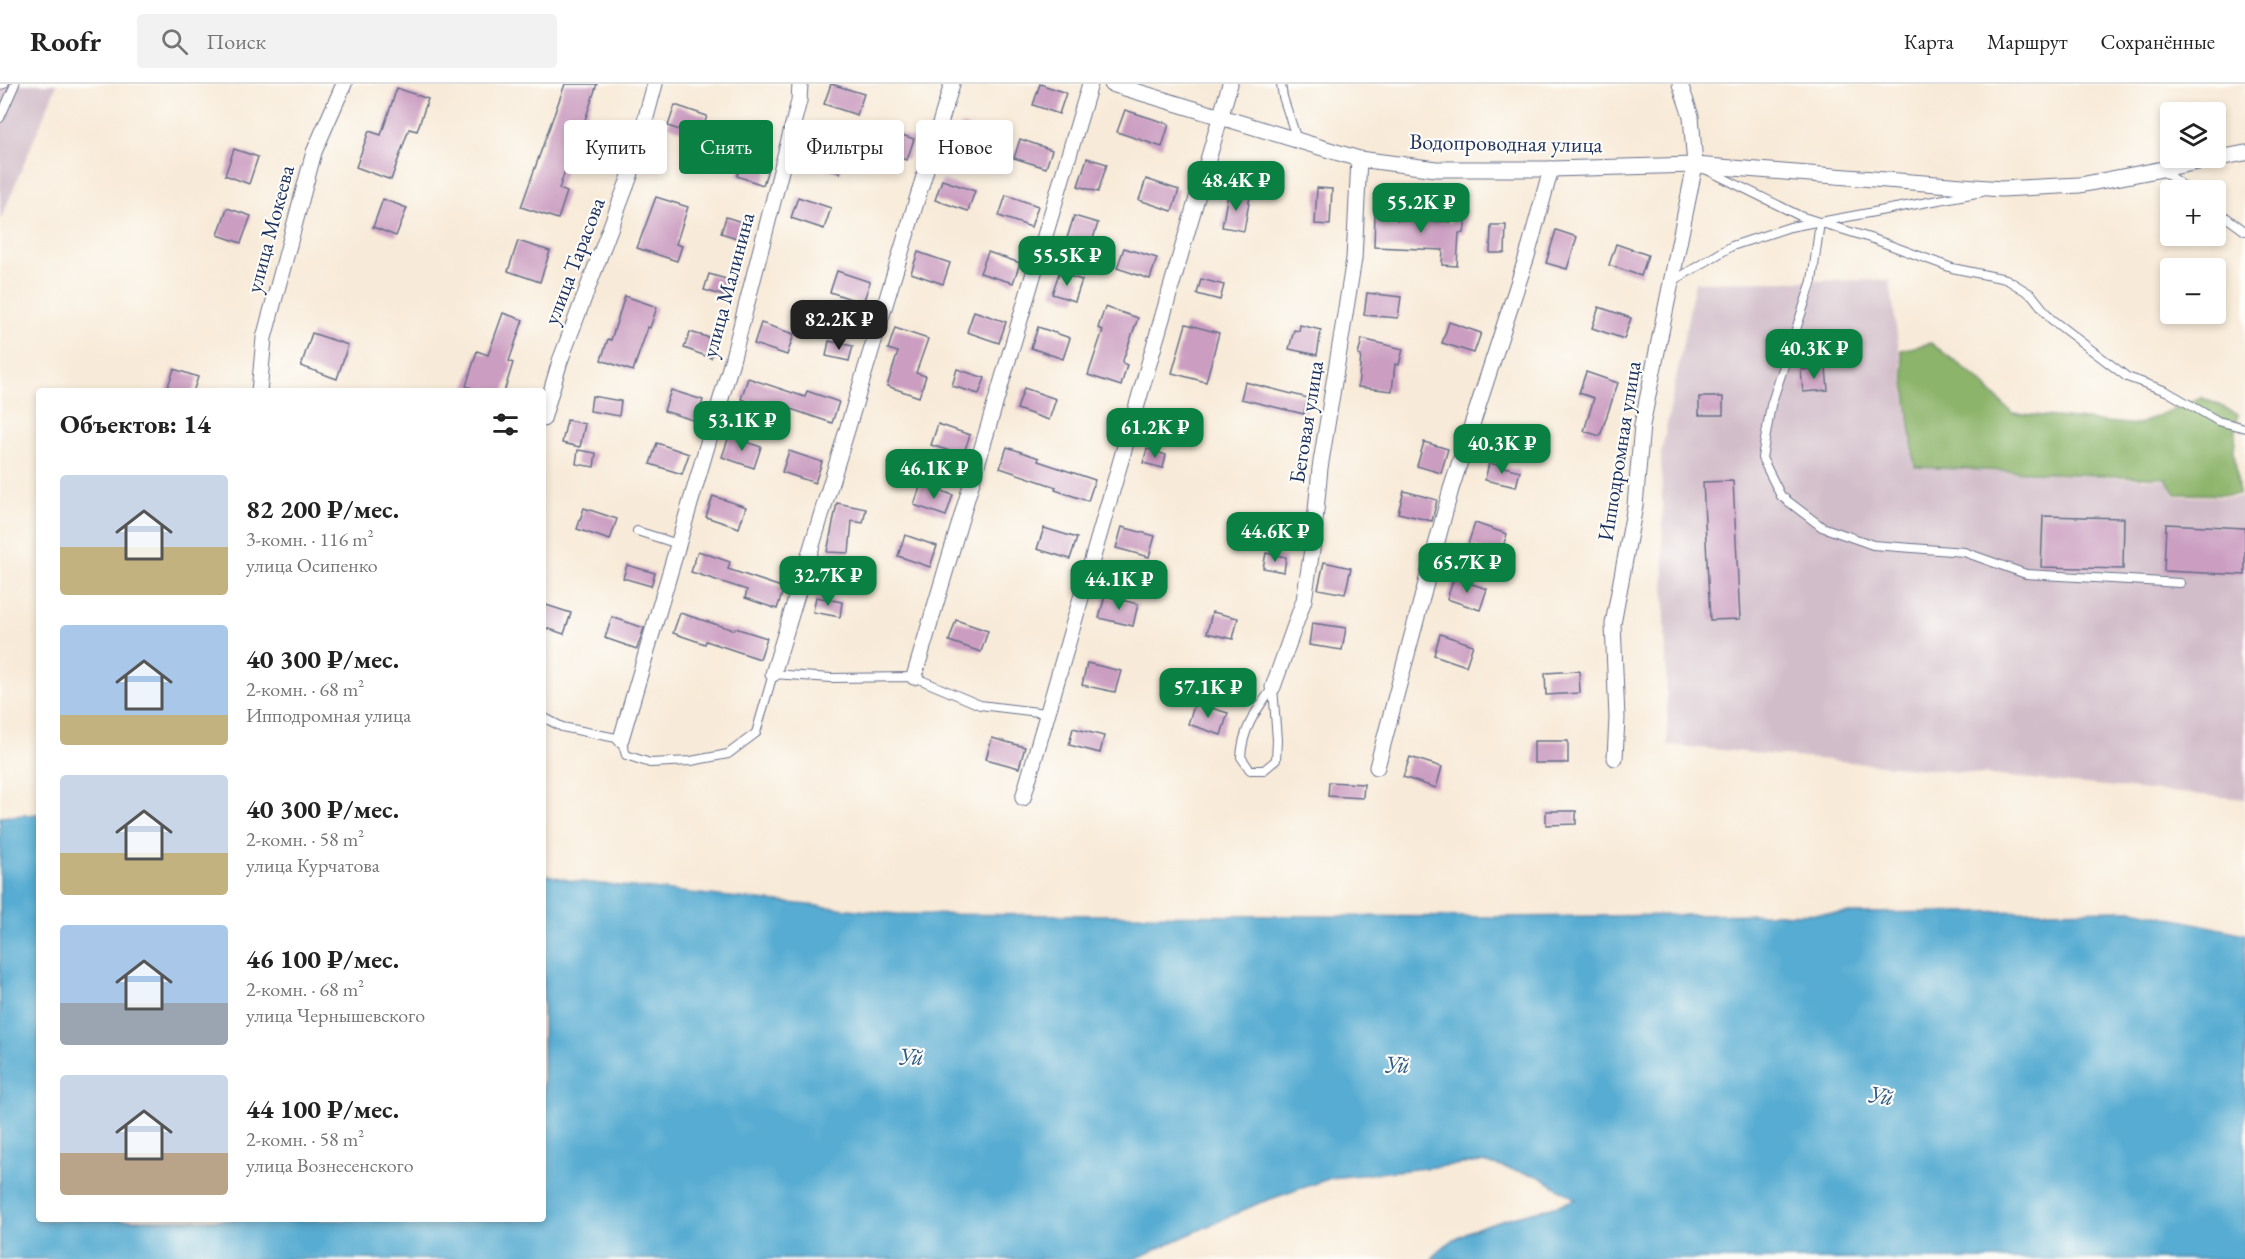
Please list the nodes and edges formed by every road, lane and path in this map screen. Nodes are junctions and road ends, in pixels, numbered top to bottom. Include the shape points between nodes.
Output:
1 (15, 84) edge
2 (344, 84) edge
3 (655, 84) edge
4 (800, 84) edge
5 (952, 84) edge
6 (1090, 84) edge
7 (1112, 84) edge
8 (1230, 84) edge
9 (1281, 84) edge
10 (1680, 84) edge
11 (1220, 117) junction
12 (0, 118) edge
13 (1297, 140) junction
14 (2245, 153) edge
15 (1359, 159) junction
16 (1695, 165) junction
17 (1551, 170) junction
18 (2161, 170) junction
19 (2175, 180) edge
20 (2001, 189) junction
21 (2226, 217) edge
22 (1820, 222) junction
23 (2245, 231) edge
24 (1672, 281) junction
25 (259, 388) edge
26 (546, 409) edge
27 (2245, 428) edge
28 (637, 531) dead end
29 (678, 544) junction
30 (2180, 583) dead end
31 (773, 674) junction
32 (914, 677) junction
33 (1273, 687) junction
34 (1046, 713) junction
35 (546, 719) edge
36 (621, 738) junction
37 (1615, 758) dead end
38 (1377, 767) dead end
39 (1023, 798) dead end

1 - 12 lane
2 - 25 street, улица Мокеева via 314,152 264,338
3 - 26 street, улица Тарасова via 630,176 560,361
4 - 29 street, улица Малинина via 800,101 732,361
5 - 31 street
6 - 32 street
7 - 11 street, Водопроводная улица
8 - 11 street
9 - 13 lane
10 - 16 street, Ипподромная улица via 1691,116
11 - 13 street, Водопроводная улица
11 - 34 street
13 - 15 street, Водопроводная улица
14 - 18 street, Водопроводная улица
15 - 17 street, Водопроводная улица via 1436,170
15 - 33 street, Беговая улица via 1354,259 1320,468 1304,600
16 - 17 street, Водопроводная улица
16 - 20 street, Водопроводная улица
16 - 22 lane
16 - 24 street, Ипподромная улица
17 - 38 street via 1451,489
18 - 19 lane
18 - 20 street, Водопроводная улица via 2080,184
20 - 22 lane
21 - 23 lane
22 - 24 lane via 1790,227 1732,246
22 - 27 lane via 1952,268 2006,279 2032,295 2051,319 2127,377 2166,391 2218,421
22 - 30 lane via 1812,281 1770,405 1762,458 1781,496 1822,527 1873,545 1964,552 2026,574
24 - 37 street, Ипподромная улица via 1642,425 1635,506 1613,624
28 - 29 lane
29 - 36 street, улица Малинина
31 - 32 lane
31 - 36 lane via 756,733 728,754 650,763 626,755
32 - 34 lane via 980,705
33 - 33 lane via 1276,760 1264,770 1250,770 1240,758 1242,739 1252,716
34 - 39 street
35 - 36 lane via 562,727

